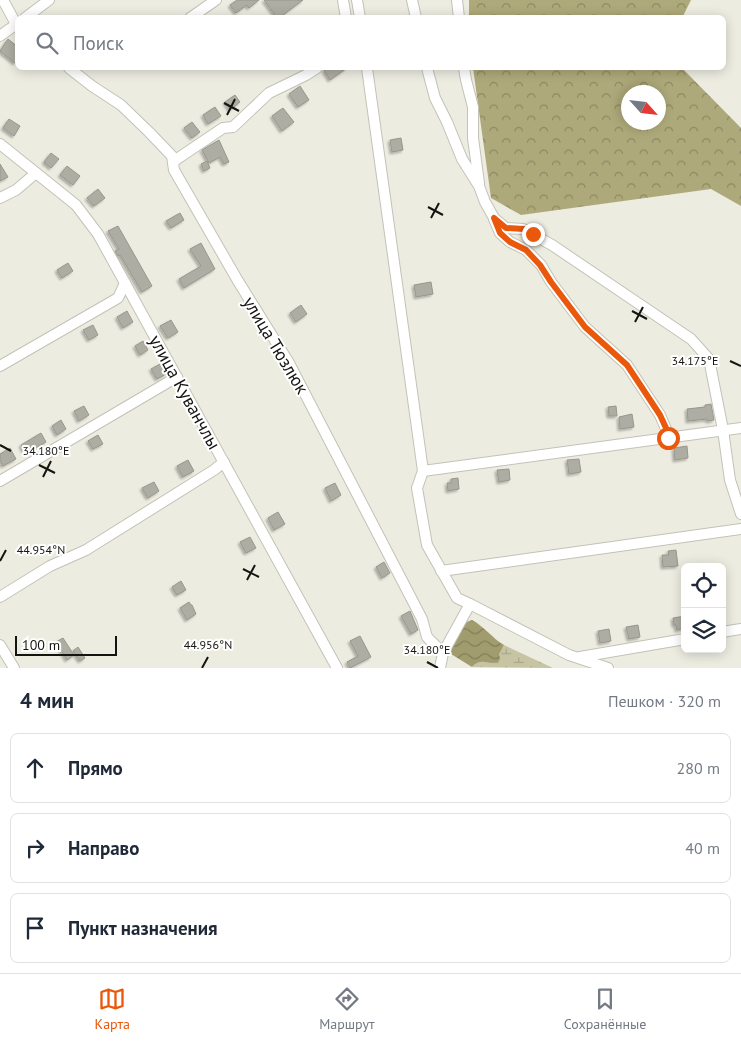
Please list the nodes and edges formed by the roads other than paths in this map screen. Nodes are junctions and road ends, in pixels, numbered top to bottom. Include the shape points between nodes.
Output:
1 (3, 0) edge
2 (49, 0) edge
3 (216, 0) edge
4 (343, 0) edge
5 (357, 0) edge
6 (412, 0) edge
7 (457, 0) edge
8 (200, 4) edge
9 (29, 15) edge
10 (192, 15) edge
11 (346, 15) edge
12 (360, 15) edge
13 (415, 15) edge
14 (459, 15) edge
15 (15, 20) edge
16 (15, 25) edge
17 (0, 36) edge
18 (72, 70) edge
19 (314, 70) edge
20 (367, 70) edge
21 (428, 70) edge
22 (464, 70) edge
23 (0, 144) edge
24 (174, 161) junction
25 (36, 173) junction
26 (479, 186) junction
27 (0, 198) edge
28 (494, 218) junction
29 (125, 283) junction
30 (0, 366) edge
31 (177, 377) junction
32 (741, 428) edge
33 (723, 430) junction
34 (668, 438) junction
35 (224, 462) junction
36 (424, 472) junction
37 (0, 481) edge
38 (741, 514) edge
39 (741, 529) edge
40 (441, 571) junction
41 (0, 597) edge
42 (470, 604) junction
43 (741, 629) edge
44 (726, 631) edge
45 (681, 640) edge
46 (0, 644) edge
47 (443, 654) junction
48 (569, 655) junction
49 (14, 668) edge
50 (337, 668) edge
51 (440, 668) edge
52 (608, 668) edge

1 - 15 street
2 - 9 street
3 - 8 street
4 - 11 street
5 - 12 street
6 - 13 street
7 - 14 street
8 - 10 street
16 - 17 street
18 - 24 street, улица Тюзлюк via 121,105
19 - 24 street via 270,93 234,127 223,128
20 - 36 street
21 - 26 street via 434,98 462,159
22 - 26 street via 473,107
23 - 25 street, улица Куванчлы
24 - 47 street, улица Тюзлюк via 179,179 289,363 422,619 427,637
25 - 27 street via 16,190
25 - 29 street, улица Куванчлы via 76,205 98,234
26 - 28 street
28 - 33 street via 506,228 524,229 552,245 691,339 709,359
28 - 34 street via 500,233 526,250 540,265 585,327 627,365 660,415
29 - 30 street via 118,298
29 - 31 street, улица Куванчлы
31 - 35 street, улица Куванчлы
31 - 37 street
32 - 33 street
33 - 34 street
33 - 38 street via 730,480
34 - 36 street
35 - 41 street via 86,550 50,566
35 - 50 street, улица Куванчлы
36 - 40 street via 418,488 426,545
39 - 40 street
40 - 42 street via 457,598
42 - 47 street
42 - 48 street
43 - 44 street
45 - 48 street via 584,658
46 - 49 street
47 - 51 street
48 - 52 street

